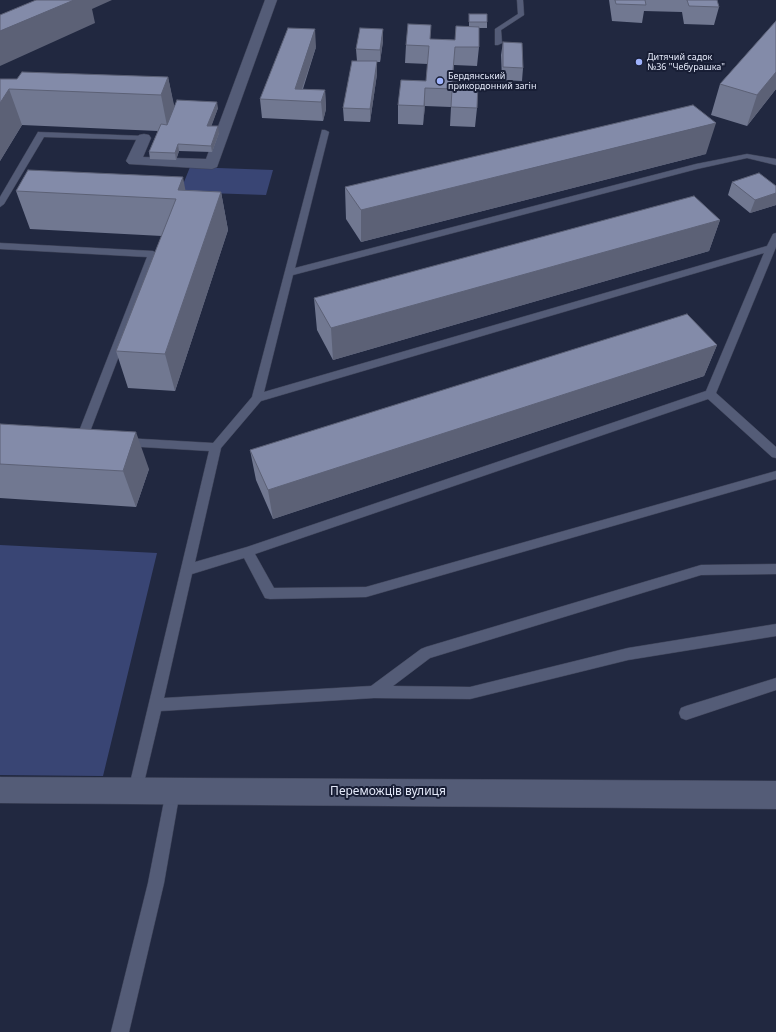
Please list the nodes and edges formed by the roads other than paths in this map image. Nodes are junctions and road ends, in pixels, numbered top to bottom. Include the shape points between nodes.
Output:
1 (271, 0) edge
2 (520, 0) edge
3 (498, 43) dead end
4 (325, 132) dead end
5 (144, 138) joint
6 (776, 162) edge
7 (0, 204) edge
8 (776, 236) edge
9 (0, 246) edge
10 (771, 248) junction
11 (289, 272) junction
12 (710, 394) junction
13 (257, 398) junction
14 (96, 440) edge
15 (110, 441) edge
16 (216, 447) junction
17 (776, 454) edge
18 (776, 475) edge
19 (247, 552) junction
20 (776, 569) edge
21 (187, 570) junction
22 (776, 630) edge
23 (776, 684) edge
24 (374, 692) junction
25 (155, 705) junction
26 (686, 713) dead end
27 (0, 790) edge
28 (135, 791) junction
29 (173, 791) junction
30 (776, 795) edge
31 (120, 1032) edge

1 - 5 street via 212,164 134,161
2 - 3 lane via 521,15 498,29
4 - 11 lane
5 - 7 lane via 41,134
6 - 11 lane via 747,156 696,167
8 - 10 lane
9 - 14 lane via 153,254 78,439
10 - 12 lane
10 - 13 lane
11 - 13 lane
12 - 17 lane
12 - 19 lane
13 - 16 lane
15 - 16 lane
16 - 21 lane
18 - 19 lane via 366,592 270,594
19 - 21 lane
20 - 24 lane via 701,570 426,653
21 - 25 lane
22 - 24 lane via 628,654 470,693
23 - 26 lane
24 - 25 lane
25 - 28 lane
27 - 28 street, Переможців вулиця
28 - 29 street, Переможців вулиця
29 - 30 street, Переможців вулиця
29 - 31 lane via 156,883

